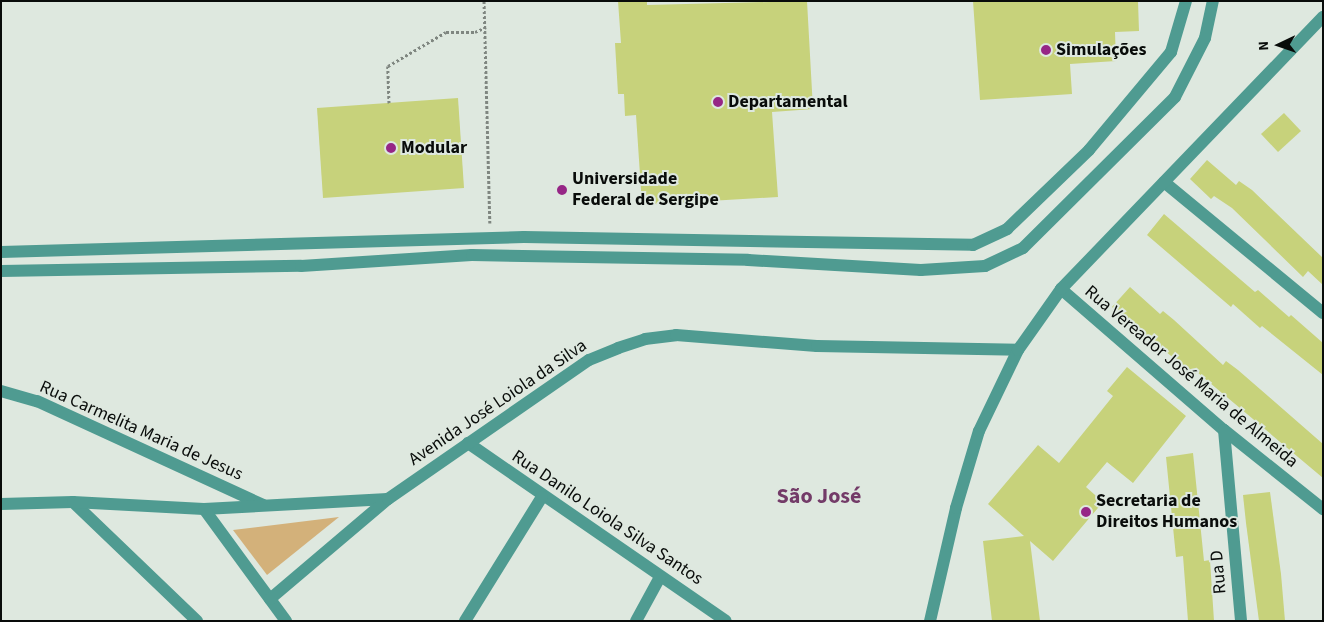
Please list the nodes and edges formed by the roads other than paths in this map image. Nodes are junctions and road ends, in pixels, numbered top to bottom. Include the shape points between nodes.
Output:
1 (1186, 1) edge
2 (1213, 1) edge
3 (1323, 16) edge
4 (1164, 182) junction
5 (1, 252) edge
6 (1, 271) edge
7 (1061, 289) junction
8 (1323, 313) edge
9 (1018, 350) junction
10 (1, 391) edge
11 (1224, 430) junction
12 (468, 443) junction
13 (542, 497) junction
14 (388, 499) junction
15 (73, 502) junction
16 (1, 504) edge
17 (265, 506) junction
18 (204, 509) junction
19 (1323, 509) edge
20 (660, 577) junction
21 (270, 599) junction
22 (197, 621) edge
23 (286, 621) edge
24 (465, 621) edge
25 (636, 621) edge
26 (726, 621) edge
27 (930, 621) edge
28 (1240, 621) edge

1 - 5 street via 1171,52 1089,150 1007,229 973,245 524,237
2 - 6 street via 1205,38 1175,97 1023,248 985,266 921,270 748,260 472,256 301,266
3 - 4 street
4 - 7 street
4 - 8 street
7 - 9 street
7 - 11 street, Rua Vereador José Maria de Almeida
9 - 12 street, Avenida José Loiola da Silva via 817,346 676,335 645,338 589,360
9 - 27 street via 980,431 956,508
10 - 17 street, Rua Carmelita Maria de Jesus via 37,401
11 - 19 street, Rua Vereador José Maria de Almeida
11 - 28 street, Rua D
12 - 13 street, Rua Danilo Loiola Silva Santos
12 - 14 street, Avenida José Loiola da Silva
13 - 20 street, Rua Danilo Loiola Silva Santos
13 - 24 street
14 - 17 street
14 - 21 street, Avenida José Loiola da Silva
15 - 16 street
15 - 18 street
15 - 22 street
17 - 18 street
18 - 21 street
20 - 25 street
20 - 26 street, Rua Danilo Loiola Silva Santos
21 - 23 street

